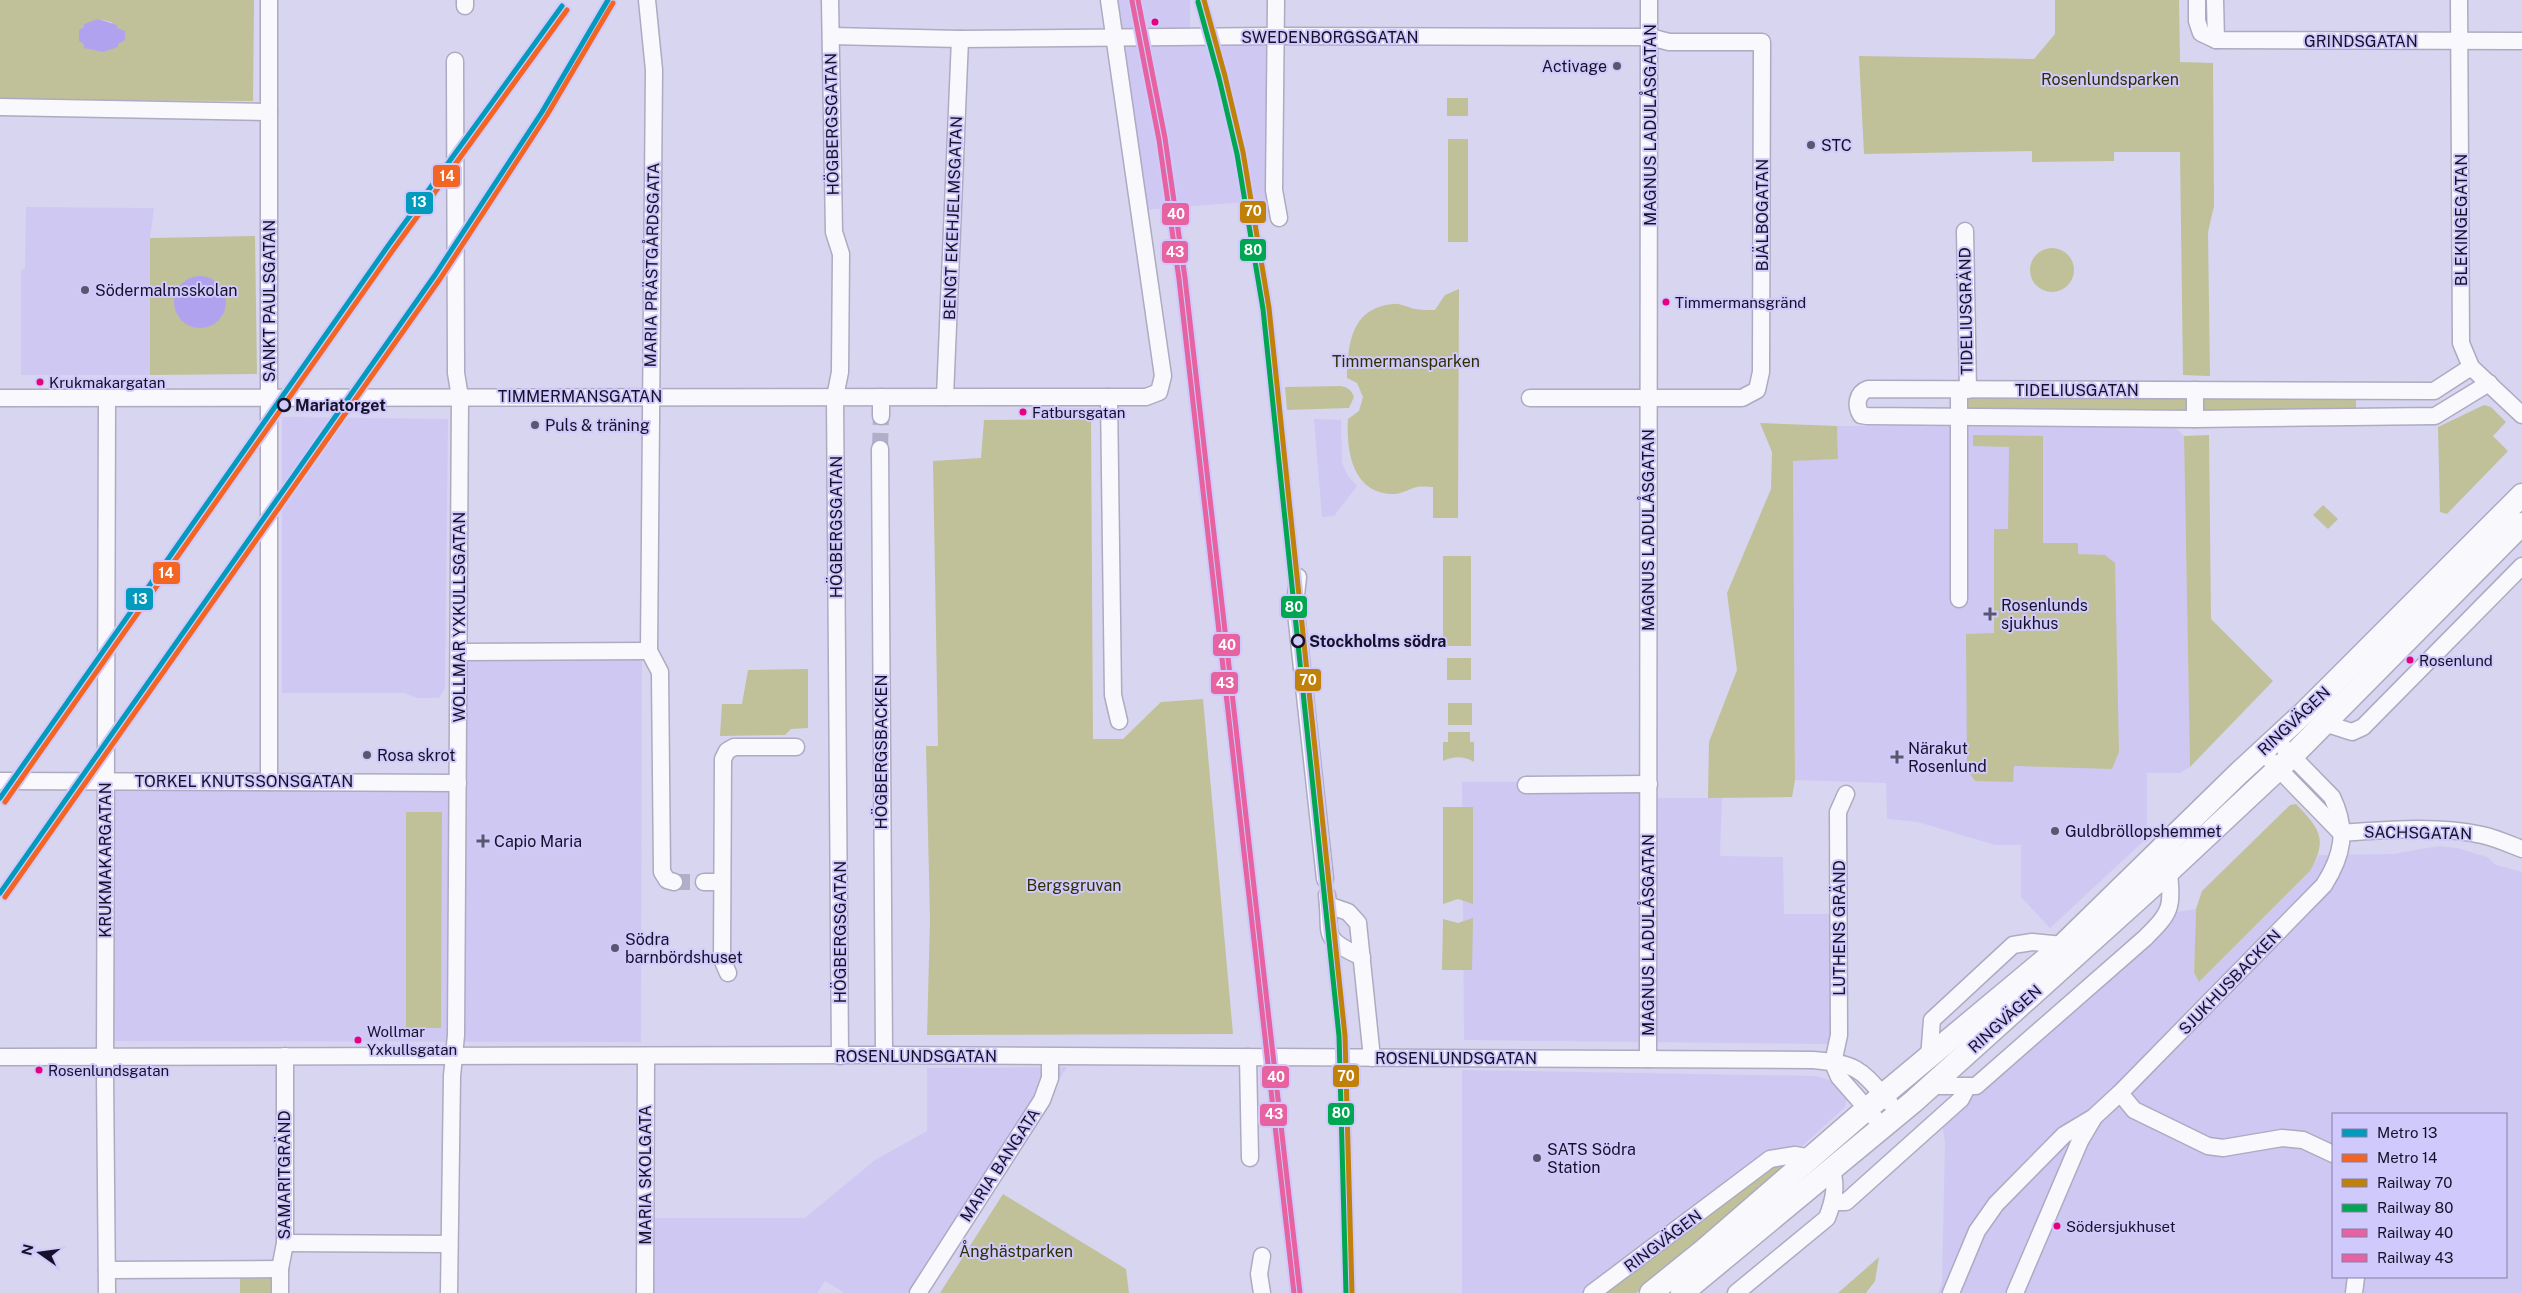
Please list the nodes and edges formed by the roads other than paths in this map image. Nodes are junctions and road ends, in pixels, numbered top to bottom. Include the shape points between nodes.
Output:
1 (269, 0) edge
2 (647, 0) edge
3 (830, 0) edge
4 (1109, 0) edge
5 (1276, 0) edge
6 (1650, 0) edge
7 (2197, 0) edge
8 (2215, 0) edge
9 (2459, 0) edge
10 (831, 36) junction
11 (1277, 36) junction
12 (2209, 36) junction
13 (1650, 37) junction
14 (960, 39) junction
15 (1114, 39) junction
16 (2460, 41) junction
17 (2522, 41) edge
18 (455, 61) dead end
19 (0, 107) edge
20 (269, 112) junction
21 (1279, 218) dead end
22 (1965, 231) dead end
23 (2471, 367) junction
24 (2489, 383) junction
25 (1963, 390) junction
26 (2195, 390) junction
27 (2367, 391) junction
28 (650, 396) junction
29 (460, 397) junction
30 (835, 397) junction
31 (881, 397) junction
32 (945, 397) junction
33 (1109, 397) junction
34 (0, 398) edge
35 (107, 398) junction
36 (1530, 398) dead end
37 (1648, 398) junction
38 (269, 399) junction
39 (2522, 415) edge
40 (881, 416) tunnel mouth
41 (1959, 418) junction
42 (2368, 418) junction
43 (2195, 420) junction
44 (880, 449) tunnel mouth
45 (2522, 494) edge
46 (2522, 524) edge
47 (2522, 566) edge
48 (1298, 578) dead end
49 (1959, 598) dead end
50 (649, 651) junction
51 (460, 652) junction
52 (1119, 721) dead end
53 (2324, 723) junction
54 (2269, 745) junction
55 (796, 747) dead end
56 (2285, 762) junction
57 (0, 781) edge
58 (105, 781) junction
59 (269, 782) junction
60 (458, 783) junction
61 (1648, 784) junction
62 (1526, 785) dead end
63 (1846, 794) dead end
64 (2341, 833) junction
65 (2522, 849) edge
66 (2169, 871) junction
67 (674, 882) dead end
68 (704, 882) tunnel mouth
69 (722, 882) junction
70 (1326, 893) junction
71 (2063, 945) junction
72 (1362, 957) junction
73 (728, 972) dead end
74 (884, 1055) junction
75 (285, 1056) junction
76 (454, 1056) junction
77 (840, 1056) junction
78 (0, 1057) edge
79 (646, 1057) junction
80 (1050, 1057) junction
81 (1248, 1057) junction
82 (105, 1058) junction
83 (1372, 1058) junction
84 (1929, 1058) junction
85 (1648, 1059) junction
86 (1833, 1063) junction
87 (1930, 1086) junction
88 (1968, 1087) junction
89 (2120, 1093) junction
90 (1875, 1102) junction
91 (2094, 1117) junction
92 (1890, 1119) junction
93 (2332, 1154) edge
94 (1250, 1158) dead end
95 (1812, 1158) junction
96 (1832, 1169) junction
97 (1833, 1202) junction
98 (285, 1243) junction
99 (449, 1244) junction
100 (1262, 1256) dead end
101 (280, 1269) junction
102 (107, 1270) junction
103 (2356, 1278) edge
104 (107, 1293) edge
105 (280, 1293) edge
106 (449, 1293) edge
107 (645, 1293) edge
108 (918, 1293) edge
109 (1262, 1293) edge
110 (1592, 1293) edge
111 (1652, 1293) edge
112 (1682, 1293) edge
113 (1736, 1293) edge
114 (1951, 1293) edge
115 (2015, 1293) edge
116 (2354, 1293) edge

1 - 20 street, SANKT PAULSGATAN
2 - 28 street, MARIA PRÄSTGÅRDSGATA via 654,70
3 - 10 street, HÖGBERGSGATAN
4 - 15 street
5 - 11 street
6 - 13 street, MAGNUS LADULÅSGATAN
7 - 12 street via 2197,21
8 - 12 street
9 - 16 street, BLEKINGEGATAN
10 - 14 street, SWEDENBORGSGATAN
10 - 30 street, HÖGBERGSGATAN via 834,232 841,254 840,372
11 - 13 street, SWEDENBORGSGATAN
11 - 15 street, SWEDENBORGSGATAN
11 - 21 street via 1274,190
12 - 16 street, GRINDSGATAN
13 - 37 street, MAGNUS LADULÅSGATAN
13 - 37 street, BJÄLBOGATAN via 1670,42 1762,42 1761,372 1757,390 1742,398
14 - 15 street, SWEDENBORGSGATAN
14 - 32 street, BENGT EKEHJELMSGATAN
15 - 33 street, TIMMERMANSGATAN via 1163,376 1159,392 1146,397
16 - 17 street, GRINDSGATAN
16 - 23 street, BLEKINGEGATAN via 2461,343
18 - 29 street, WOLLMAR YXKULLSGATAN via 456,373
19 - 20 street
20 - 38 street, SANKT PAULSGATAN
22 - 25 street, TIDELIUSGRÄND
23 - 24 street, BLEKINGEGATAN
23 - 27 street, TIDELIUSGATAN via 2434,391
24 - 39 street, BLEKINGEGATAN
24 - 42 street, TIDELIUSGATAN via 2435,416
25 - 26 street, TIDELIUSGATAN
25 - 41 street
25 - 41 street, TIDELIUSGATAN via 1868,389 1859,397 1861,415
26 - 27 street, TIDELIUSGATAN
26 - 43 street
27 - 42 street
28 - 29 street, TIMMERMANSGATAN
28 - 30 street, TIMMERMANSGATAN
28 - 50 street, MARIA PRÄSTGÅRDSGATA
29 - 38 street, TIMMERMANSGATAN
29 - 51 street, WOLLMAR YXKULLSGATAN
30 - 31 street, TIMMERMANSGATAN
30 - 77 street, HÖGBERGSGATAN
31 - 32 street, TIMMERMANSGATAN
31 - 40 street
32 - 33 street, TIMMERMANSGATAN
33 - 52 street via 1113,695
34 - 35 street, TIMMERMANSGATAN
35 - 38 street, TIMMERMANSGATAN
35 - 58 street, KRUKMAKARGATAN
36 - 37 street
37 - 61 street, MAGNUS LADULÅSGATAN
38 - 59 street, SANKT PAULSGATAN
41 - 43 street, TIDELIUSGATAN
41 - 49 street
42 - 43 street, TIDELIUSGATAN
44 - 74 street, HÖGBERGSBACKEN
45 - 54 main road, RINGVÄGEN
46 - 53 main road, RINGVÄGEN
47 - 53 street, RINGVÄGEN via 2363,727 2352,732
48 - 70 street via 1295,604
50 - 51 street
50 - 67 street, MARIA PRÄSTGÅRDSGATA via 660,672 662,872 667,880
51 - 60 street, WOLLMAR YXKULLSGATAN
53 - 56 main road, RINGVÄGEN
54 - 56 street, SJUKHUSBACKEN
54 - 71 main road, RINGVÄGEN
55 - 69 street via 734,747 727,751 723,759
56 - 64 street, SJUKHUSBACKEN via 2332,797
56 - 66 main road, RINGVÄGEN
57 - 58 street, TORKEL KNUTSSONSGATAN
58 - 59 street, TORKEL KNUTSSONSGATAN
58 - 82 street, KRUKMAKARGATAN
59 - 60 street, TORKEL KNUTSSONSGATAN
60 - 76 street, WOLLMAR YXKULLSGATAN
61 - 62 street
61 - 85 street, MAGNUS LADULÅSGATAN
63 - 86 street, LUTHENS GRÄND via 1838,812 1839,1035
64 - 65 street, SACHSGATAN via 2467,832
64 - 89 street, SJUKHUSBACKEN via 2336,865 2324,885
66 - 87 main road, RINGVÄGEN
66 - 88 street, RINGVÄGEN via 2170,902 2165,918 1976,1086
68 - 69 street
69 - 73 street via 722,959
70 - 72 street via 1358,922
70 - 72 street via 1329,934 1337,946
71 - 84 main road, RINGVÄGEN
71 - 84 street via 2032,942 2013,945 1932,1020
72 - 83 street
74 - 77 street, ROSENLUNDSGATAN
74 - 80 street, ROSENLUNDSGATAN
75 - 76 street, ROSENLUNDSGATAN
75 - 82 street, ROSENLUNDSGATAN
75 - 98 street, SAMARITGRÄND
76 - 79 street, ROSENLUNDSGATAN
76 - 99 street, WOLLMAR YXKULLSGATAN
77 - 79 street, ROSENLUNDSGATAN
78 - 82 street, ROSENLUNDSGATAN
79 - 107 street, MARIA SKOLGATA
80 - 81 street, ROSENLUNDSGATAN
80 - 108 street, MARIA BANGATA via 1050,1078 1042,1100
81 - 83 street, ROSENLUNDSGATAN
81 - 94 street
82 - 102 street, KRUKMAKARGATAN
83 - 85 street, ROSENLUNDSGATAN
84 - 90 main road, RINGVÄGEN
85 - 86 street, ROSENLUNDSGATAN via 1813,1060
86 - 90 street via 1839,1077
87 - 88 street
87 - 92 main road, RINGVÄGEN
88 - 97 street, RINGVÄGEN via 1962,1099 1846,1202
89 - 91 street, SJUKHUSBACKEN
89 - 93 street via 2134,1110 2208,1146 2223,1148 2282,1138 2303,1140
90 - 92 street
90 - 95 main road, RINGVÄGEN
91 - 114 street, SJUKHUSBACKEN via 2064,1135 1996,1204 1977,1231
91 - 115 street, SJUKHUSBACKEN via 2080,1141
92 - 96 main road, RINGVÄGEN
95 - 110 street, RINGVÄGEN via 1795,1154 1770,1159
95 - 111 main road, RINGVÄGEN
96 - 97 street via 1836,1180
96 - 112 main road, RINGVÄGEN
97 - 113 street via 1827,1218
98 - 99 street
98 - 101 street, SAMARITGRÄND
99 - 106 street, WOLLMAR YXKULLSGATAN
100 - 109 street via 1259,1274
101 - 102 street
101 - 105 street, SAMARITGRÄND
102 - 104 street, KRUKMAKARGATAN
103 - 116 street

